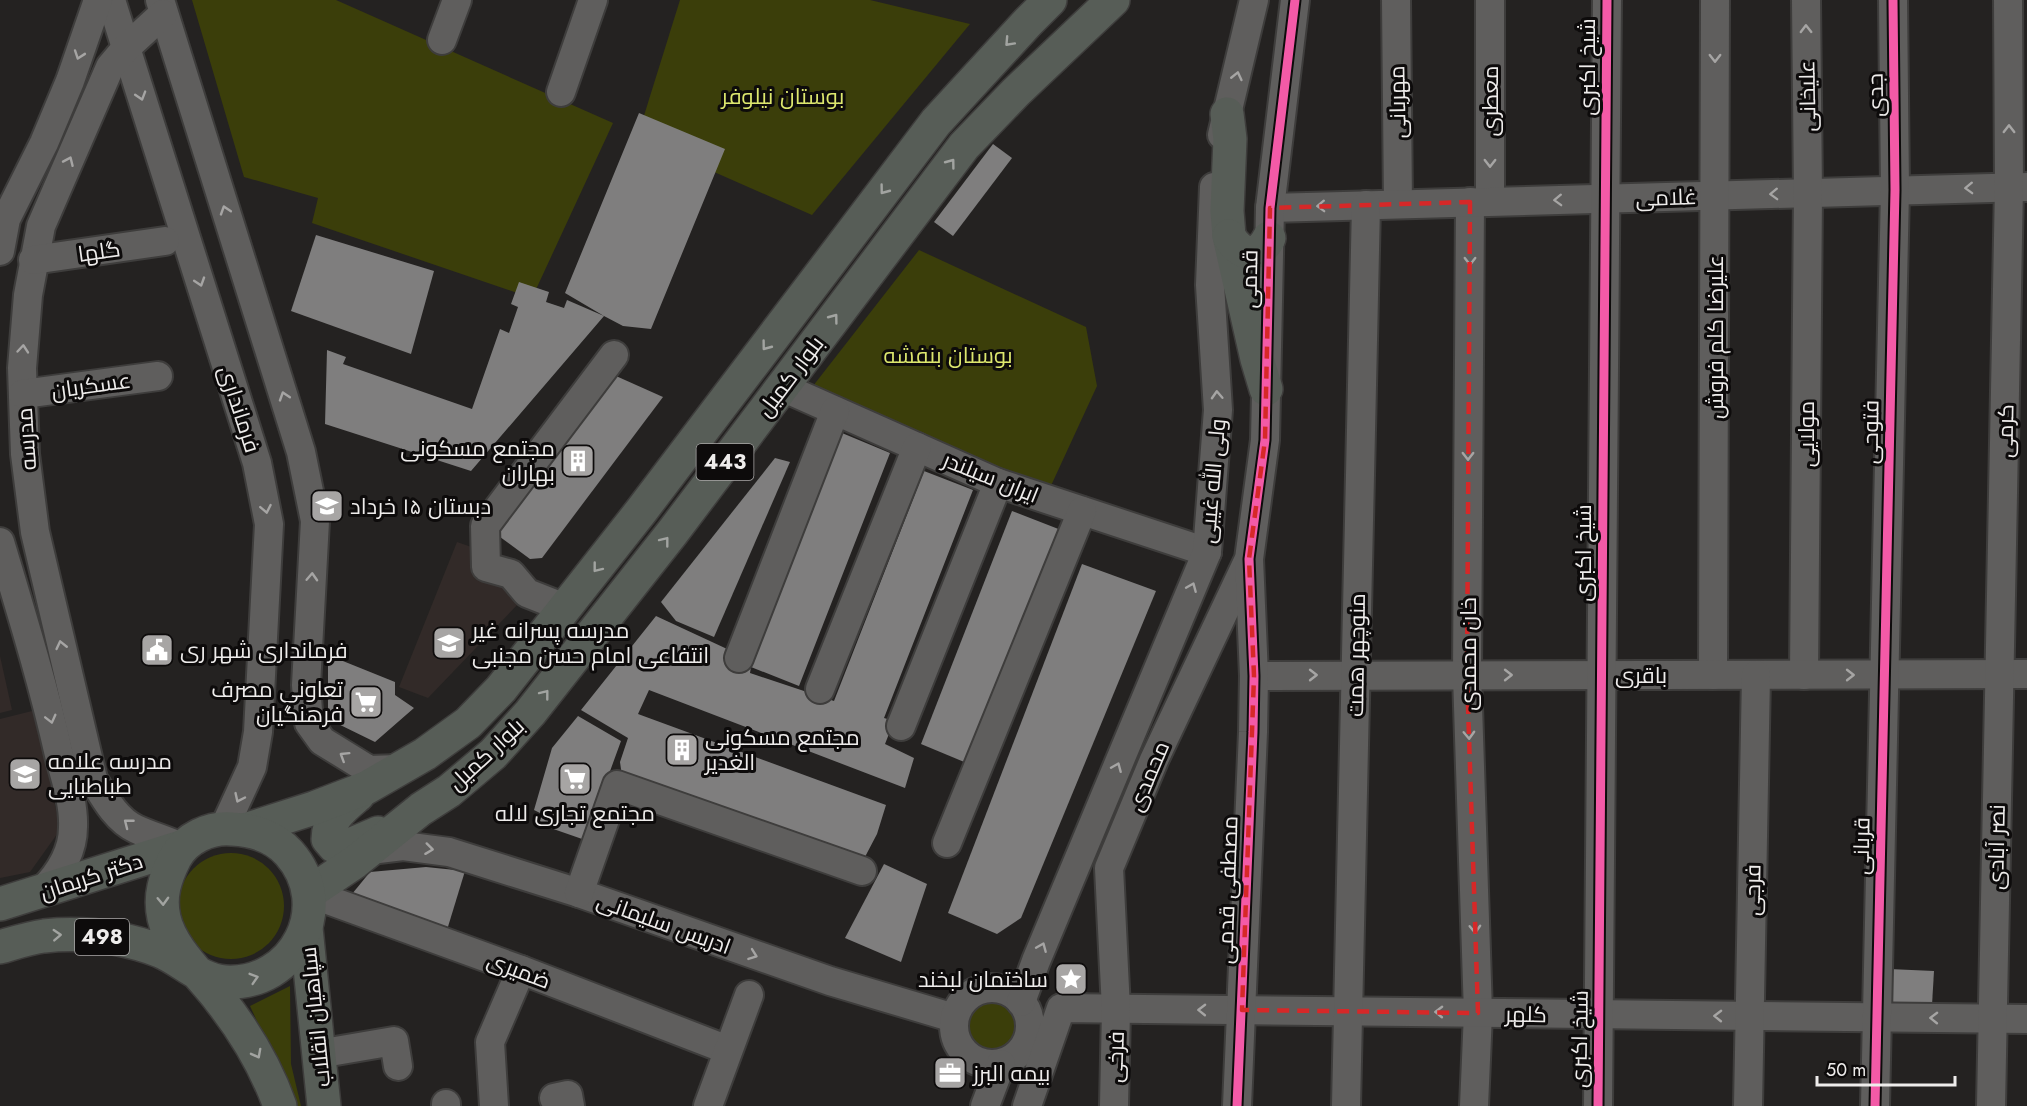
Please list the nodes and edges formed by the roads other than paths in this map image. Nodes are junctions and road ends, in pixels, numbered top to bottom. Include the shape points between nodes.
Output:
1 (98, 0) edge
2 (111, 0) edge
3 (457, 0) edge
4 (593, 0) edge
5 (1050, 0) edge
6 (1113, 0) edge
7 (1254, 0) edge
8 (1295, 0) edge
9 (1395, 0) edge
10 (1490, 0) edge
11 (1607, 0) edge
12 (1715, 0) edge
13 (1806, 0) edge
14 (1893, 0) edge
15 (2008, 0) edge
16 (162, 7) edge
17 (442, 40) dead end
18 (126, 48) junction
19 (561, 92) dead end
20 (1227, 114) junction
21 (2018, 187) edge
22 (1895, 190) junction
23 (1808, 193) junction
24 (1715, 195) junction
25 (1605, 198) junction
26 (1480, 202) junction
27 (1398, 204) junction
28 (1366, 205) junction
29 (3, 220) edge
30 (1269, 223) junction
31 (41, 226) junction
32 (1228, 236) junction
33 (165, 241) dead end
34 (0, 251) edge
35 (33, 260) junction
36 (614, 356) dead end
37 (158, 376) dead end
38 (782, 387) junction
39 (1266, 389) junction
40 (23, 394) junction
41 (835, 411) junction
42 (918, 447) junction
43 (301, 452) junction
44 (257, 463) junction
45 (998, 483) junction
46 (1082, 511) junction
47 (0, 542) edge
48 (1207, 552) junction
49 (1249, 559) junction
50 (565, 608) junction
51 (739, 658) dead end
52 (2013, 674) edge
53 (1355, 675) junction
54 (1467, 675) junction
55 (1601, 675) junction
56 (1713, 675) junction
57 (1756, 675) junction
58 (1804, 675) junction
59 (1885, 675) junction
60 (1254, 676) junction
61 (820, 689) dead end
62 (901, 726) dead end
63 (399, 769) junction
64 (366, 788) junction
65 (421, 809) junction
66 (236, 829) junction
67 (947, 843) dead end
68 (181, 847) junction
69 (370, 850) junction
70 (862, 871) dead end
71 (42, 891) junction
72 (309, 893) junction
73 (579, 893) junction
74 (0, 904) edge
75 (306, 928) junction
76 (0, 946) edge
77 (521, 970) junction
78 (197, 974) junction
79 (749, 994) dead end
80 (1021, 1002) junction
81 (1116, 1009) junction
82 (1242, 1010) junction
83 (1348, 1011) junction
84 (1478, 1013) junction
85 (1598, 1014) junction
86 (1750, 1016) junction
87 (954, 1018) junction
88 (1877, 1018) junction
89 (1992, 1019) junction
90 (2027, 1019) edge
91 (395, 1045) dead end
92 (728, 1050) junction
93 (318, 1054) junction
94 (1001, 1064) junction
95 (280, 1106) edge
96 (324, 1106) edge
97 (494, 1106) edge
98 (708, 1106) edge
99 (985, 1106) edge
100 (1027, 1106) edge
101 (1114, 1106) edge
102 (1237, 1106) edge
103 (1346, 1106) edge
104 (1474, 1106) edge
105 (1598, 1106) edge
106 (1748, 1106) edge
107 (1875, 1106) edge
108 (1990, 1106) edge

1 -> 29 street via 44,143
2 - 18 street, فرمانداری
3 - 17 street
4 - 19 street
5 -> 50 main road, بلوار کمیل / 443 via 936,122
38 -> 6 main road, بلوار کمیل / 443 via 964,146
20 -> 7 street, ولی الله غیبی
8 - 30 street, قدمی
9 - 27 street, مهربانی
10 -> 26 street, معطری
11 - 25 street, شیخ اکبری
12 -> 24 street, علیرضا کلم فروش
23 -> 13 street, علیخانی
14 - 22 street, جدی
21 -> 15 street, کرمی
16 - 18 street, مدرسه
43 -> 16 street, فرمانداری
31 -> 18 street, مدرسه via 110,68
18 -> 44 street, فرمانداری
20 - 32 main road
48 -> 20 street, ولی الله غیبی via 1218,410 1210,285 1212,199
21 -> 22 street, غلامی
21 - 52 street, کرمی
22 - 23 street, غلامی
22 - 59 street, فتوحی
23 -> 24 street, غلامی
23 - 58 street, مولایی
24 - 25 street, غلامی
24 - 56 street, علیرضا کلم فروش
25 -> 26 street, غلامی
25 - 55 street, شیخ اکبری
26 - 27 street, غلامی
26 -> 54 street, خان محمدی
27 - 28 street, غلامی
28 -> 30 street, غلامی
28 - 53 street, منوچهر همت
29 - 31 street
29 - 34 street
30 - 32 main road via 1261,249 1248,253 1237,248
30 - 39 street, قدمی
31 - 35 street, مدرسه
32 - 39 main road
33 - 35 street, گلها
40 -> 35 street, مدرسه
36 - 50 street via 485,526 486,567 511,574 527,593
37 - 40 street, عسکریان
38 - 41 street, ایران سیلندر
65 -> 38 main road, بلوار کمیل / 443 via 493,754 530,713
39 - 49 street, قدمی via 1265,440
68 -> 40 street, مدرسه via 135,829 110,807 93,779 35,532 25,454
41 - 42 street, ایران سیلندر
41 - 51 street
42 - 45 street, ایران سیلندر
42 - 61 street
43 - 44 street
63 -> 43 street, فرمانداری via 369,770 322,741 309,723 306,685 315,521
44 -> 66 street, فرمانداری via 269,524 258,732
45 - 46 street, ایران سیلندر
45 - 62 street
46 - 48 street, ایران سیلندر
46 - 67 street
47 -> 71 street via 50,715 72,809 74,828 68,857
80 -> 48 street, ولی الله غیبی
49 - 60 street, مصطفی قدمی
49 - 81 street, محمدی via 1154,760 1109,868
50 - 63 main road, بلوار کمیل / 443 via 501,689 468,723
52 - 59 street, باقری
52 - 89 street, نصر آبادی
53 - 54 street, باقری
60 -> 53 street, باقری
53 - 83 street, منوچهر همت
54 -> 55 street, باقری
54 -> 84 street, خان محمدی
55 - 56 street, باقری
55 - 85 street, شیخ اکبری
56 - 57 street, باقری
57 - 58 street, باقری
57 - 86 street, فرجی
58 -> 59 street, باقری
59 - 88 street, قربانی
60 - 82 street, مصطفی قدمی
63 - 64 main road, بلوار کمیل / 443
64 - 65 main road via 334,817 328,829 334,846 343,848 358,842
64 - 66 main road, بلوار کمیل / 443 via 314,808
65 - 69 main road, بلوار کمیل / 443
66 - 68 main road via 201,834
66 - 72 main road via 270,837 288,852 302,871
68 - 71 main road, دکتر کریمان
68 -> 78 main road via 163,884 164,920
69 - 72 main road, بلوار کمیل / 443
69 -> 73 street, ادریس سلیمانی via 403,846 449,852
70 - 73 street via 617,785
71 - 74 main road, دکتر کریمان
72 - 75 main road
72 - 77 street, ضمیری
73 -> 87 street, ادریس سلیمانی via 831,981
78 -> 75 main road via 223,982 250,981 274,970 294,952
75 - 93 main road, سپاهیان انقلاب
76 -> 78 main road, دکتر کریمان / 498 via 42,936 79,934 115,938 161,952
77 - 92 street, ضمیری
77 - 97 street via 490,1042
78 -> 95 main road, سپاهیان انقلاب / 498 via 251,1043
79 - 92 street
80 - 87 street via 1001,989 988,988 966,997
80 - 94 street via 1028,1012 1029,1038 1023,1050
82 -> 81 street, کلهر
81 - 100 street, کلهر via 1061,1008
81 - 101 street, فرخی
82 - 83 street, کلهر
82 - 102 street, مصطفی قدمی
84 -> 83 street, کلهر
83 - 103 street, منوچهر همت
84 - 85 street, کلهر
84 - 104 street, خان محمدی
86 -> 85 street, کلهر
85 - 105 street, شیخ اکبری
86 - 88 street, کلهر
86 - 106 street, فرجی
87 - 94 street via 953,1031 965,1054 976,1062
89 -> 88 street, کلهر
88 - 107 street, قربانی
89 - 90 street, کلهر
89 - 108 street, نصر آبادی
91 - 93 street
92 - 98 street
93 - 96 main road, سپاهیان انقلاب
94 - 99 street

